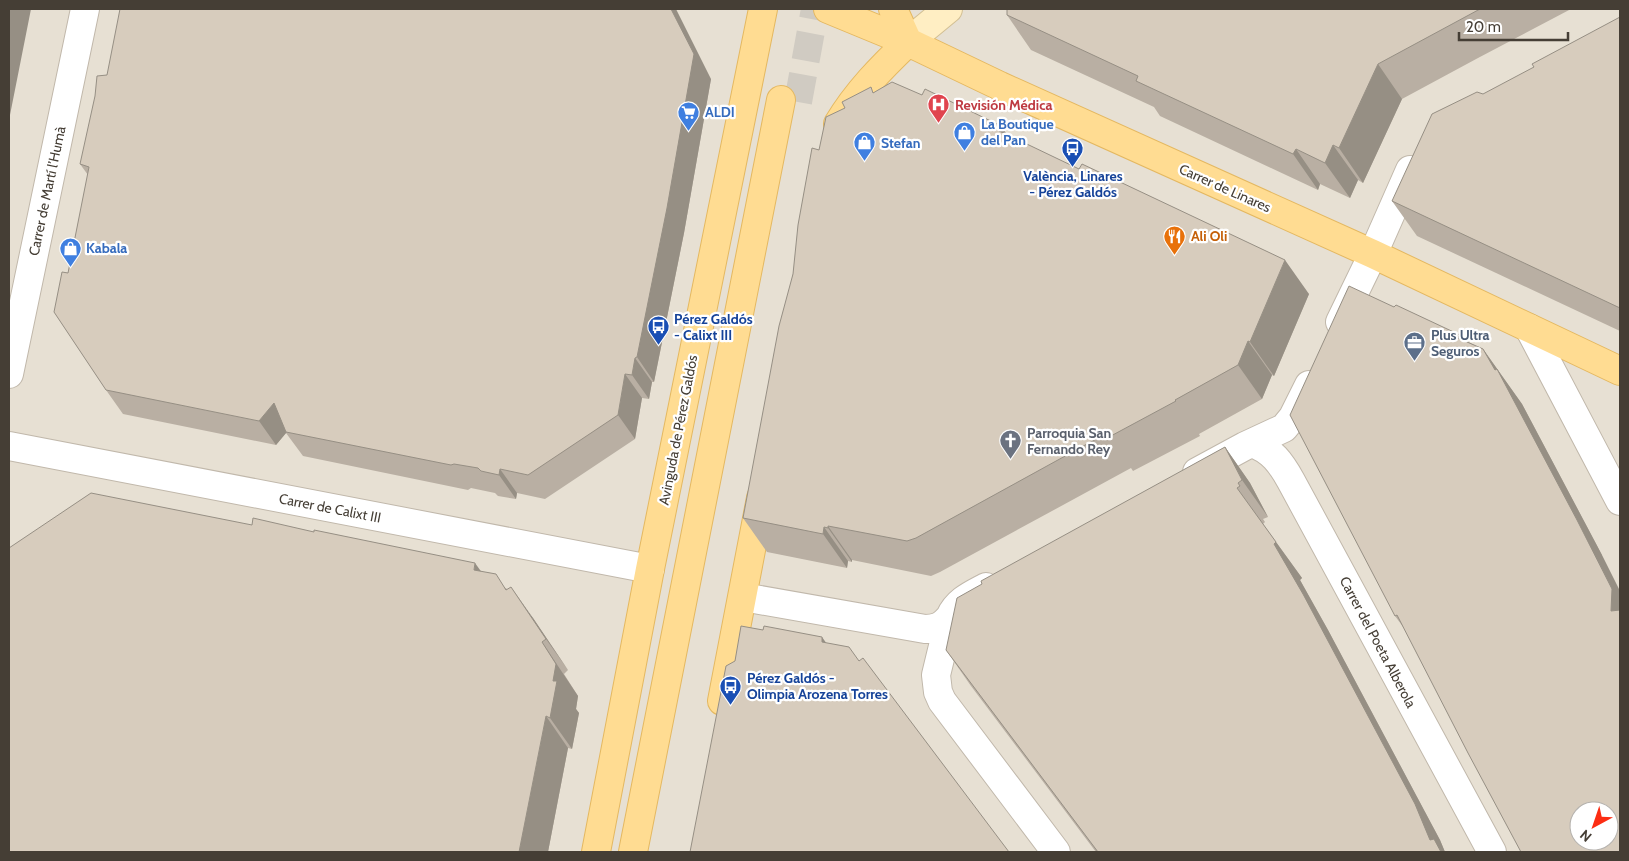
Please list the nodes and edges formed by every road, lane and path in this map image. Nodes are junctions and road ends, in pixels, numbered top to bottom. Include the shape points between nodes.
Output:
1 (85, 9) edge
2 (763, 9) edge
3 (828, 9) edge
4 (893, 9) edge
5 (948, 9) edge
6 (908, 42) junction
7 (828, 149) edge
8 (1418, 151) edge
9 (1373, 254) junction
10 (1529, 328) junction
11 (1331, 340) edge
12 (1318, 365) edge
13 (1620, 371) edge
14 (9, 374) edge
15 (1252, 443) junction
16 (9, 446) edge
17 (767, 470) edge
18 (1176, 484) edge
19 (1620, 501) edge
20 (650, 569) junction
21 (1006, 576) edge
22 (743, 597) junction
23 (950, 618) junction
24 (716, 729) edge
25 (596, 852) edge
26 (634, 852) edge
27 (650, 852) edge
28 (1056, 852) edge
29 (1492, 852) edge

1 - 14 street, Carrer de Martí l’Humà
2 - 20 main road, Avinguda de Pérez Galdós
3 - 6 main road, Carrer de Linares
4 - 6 main road
5 - 6 main road
6 - 7 main road via 848,106 835,128
6 - 9 main road, Carrer de Linares
8 - 9 street
9 - 10 main road, Carrer de Linares
9 - 11 street
10 - 13 main road, Carrer de Linares
10 - 19 street
12 - 15 street via 1289,423
15 - 18 street
15 - 29 street, Carrer del Poeta Alberola via 1279,460
16 - 20 street, Carrer de Calixt III
17 - 22 main road
20 - 25 main road, Avinguda de Pérez Galdós
21 - 23 street via 961,601
22 - 23 street via 925,629 943,626
22 - 24 main road
23 - 28 street via 936,675 942,701
26 - 27 main road via 790,101

